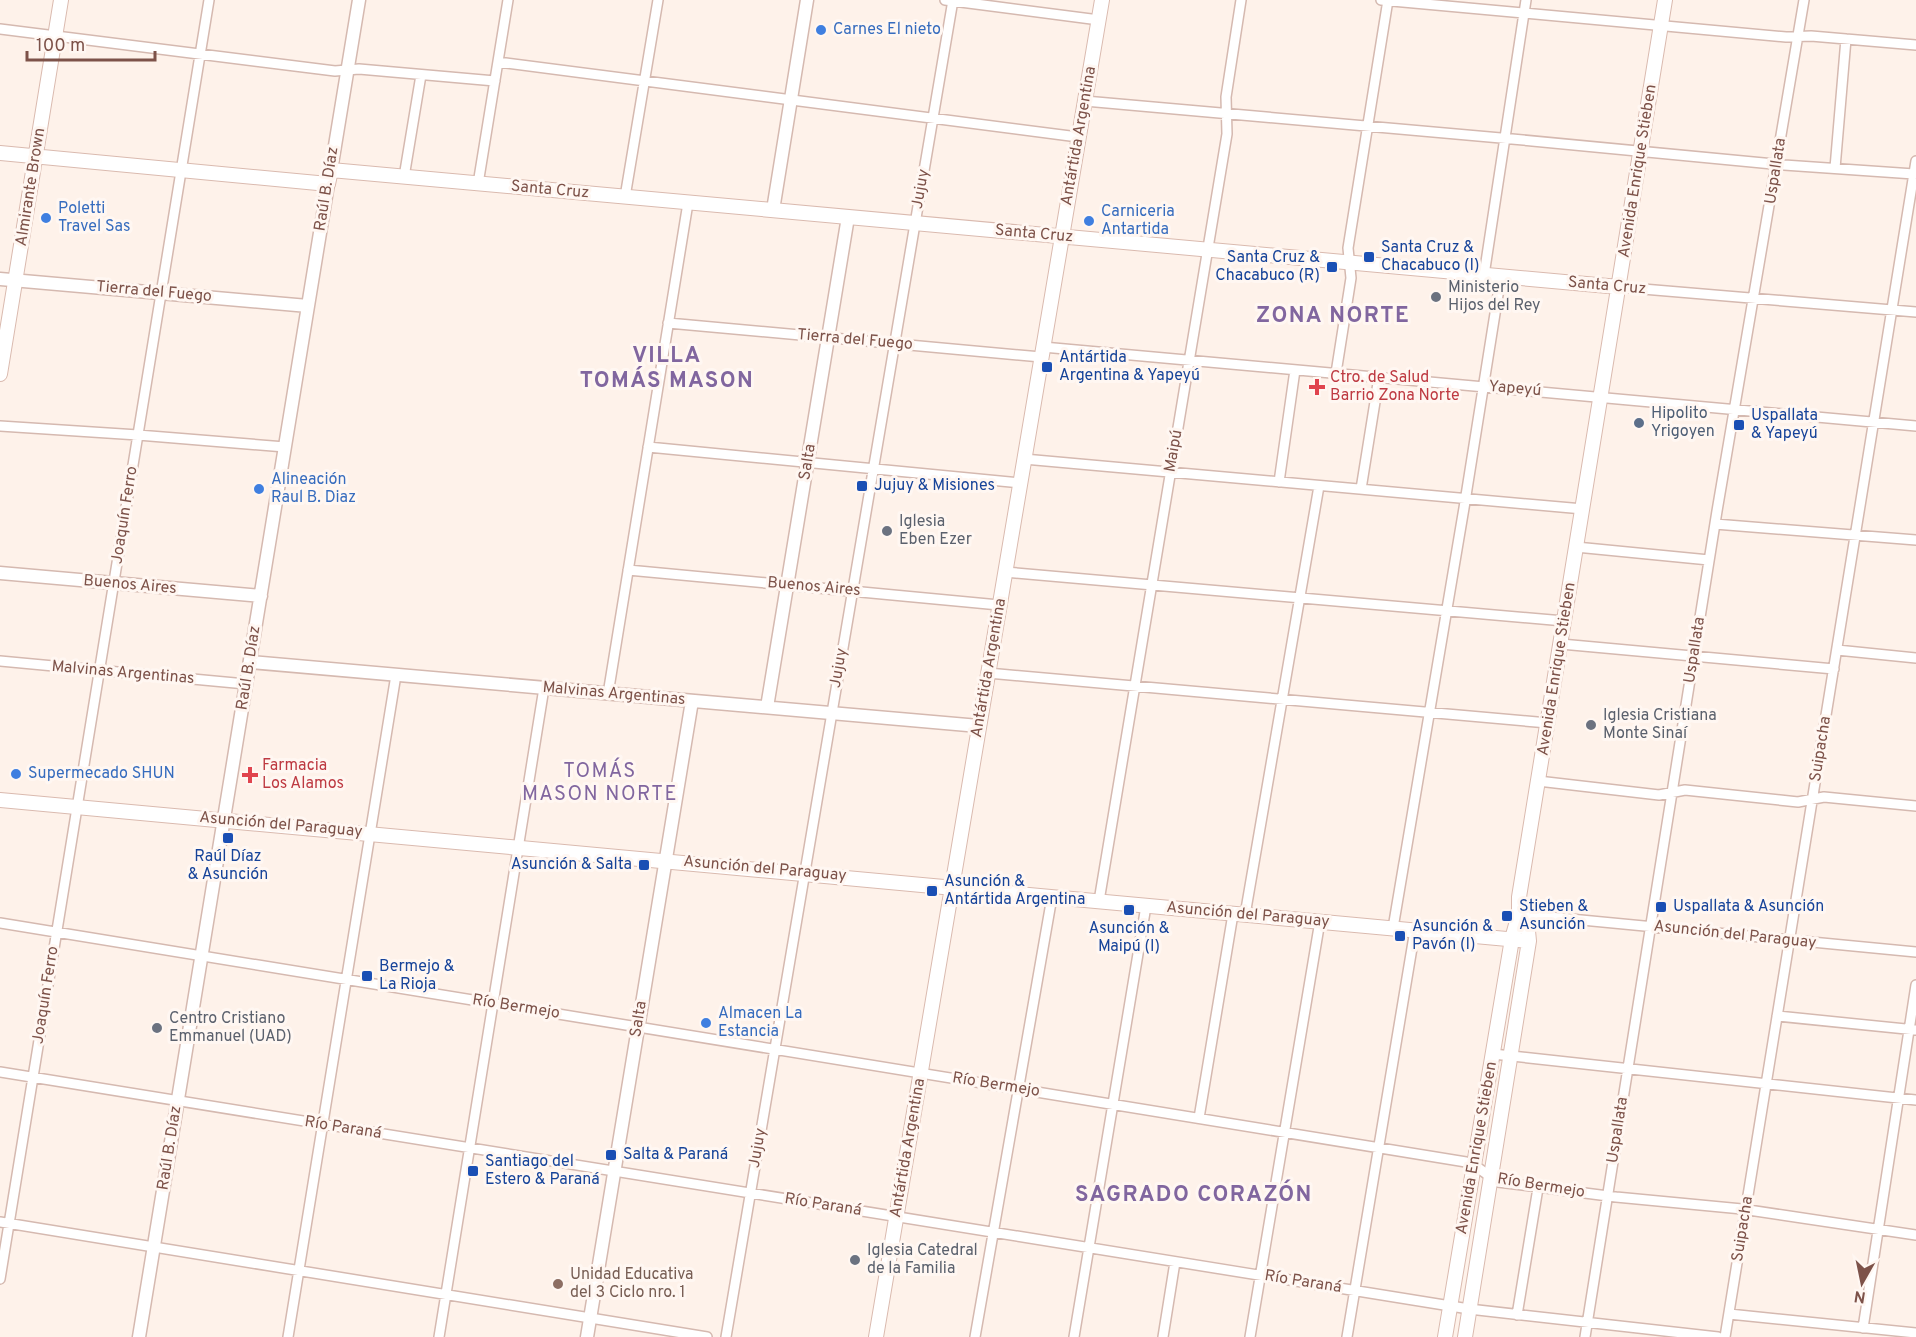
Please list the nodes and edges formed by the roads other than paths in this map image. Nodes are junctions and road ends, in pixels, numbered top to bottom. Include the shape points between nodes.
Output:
1 (61, 0) edge
2 (209, 0) edge
3 (358, 0) edge
4 (508, 0) edge
5 (658, 0) edge
6 (807, 0) edge
7 (950, 0) edge
8 (1102, 0) edge
9 (1241, 0) edge
10 (1381, 0) edge
11 (1388, 0) edge
12 (1526, 0) edge
13 (1665, 0) edge
14 (1804, 0) edge
15 (1524, 12) junction
16 (1099, 20) junction
17 (1661, 25) junction
18 (0, 29) edge
19 (55, 36) junction
20 (1798, 36) junction
21 (1846, 39) junction
22 (1916, 45) edge
23 (200, 54) junction
24 (498, 62) junction
25 (347, 70) junction
26 (421, 75) junction
27 (495, 81) junction
28 (644, 81) junction
29 (791, 100) junction
30 (1085, 102) junction
31 (1226, 114) junction
32 (933, 118) junction
33 (1368, 126) junction
34 (1078, 137) junction
35 (1504, 138) junction
36 (1641, 151) junction
37 (0, 153) edge
38 (36, 157) junction
39 (1916, 161) edge
40 (1777, 164) junction
41 (1835, 168) junction
42 (181, 171) junction
43 (1914, 174) junction
44 (329, 177) junction
45 (404, 177) junction
46 (478, 184) junction
47 (625, 197) junction
48 (688, 203) junction
49 (772, 210) junction
50 (848, 217) junction
51 (915, 223) junction
52 (1911, 225) edge
53 (1061, 237) junction
54 (1208, 250) junction
55 (1350, 262) junction
56 (1484, 275) junction
57 (1501, 276) junction
58 (0, 279) edge
59 (15, 280) junction
60 (1619, 287) junction
61 (161, 293) junction
62 (1755, 298) junction
63 (308, 306) junction
64 (1892, 310) junction
65 (1916, 312) edge
66 (668, 323) junction
67 (828, 338) junction
68 (894, 344) junction
69 (1042, 352) junction
70 (1189, 360) junction
71 (1295, 369) junction
72 (1336, 373) junction
73 (0, 374) edge
74 (1379, 377) junction
75 (1484, 387) junction
76 (1601, 397) junction
77 (1735, 409) junction
78 (1874, 422) junction
79 (0, 426) edge
80 (1916, 426) edge
81 (138, 435) junction
82 (285, 447) junction
83 (648, 447) junction
84 (1024, 459) junction
85 (808, 462) junction
86 (873, 468) junction
87 (1170, 472) junction
88 (1279, 482) junction
89 (1020, 483) junction
90 (1319, 486) junction
91 (1361, 489) junction
92 (1466, 499) junction
93 (1583, 509) junction
94 (1715, 524) junction
95 (1856, 535) junction
96 (1916, 540) edge
97 (1576, 547) junction
98 (1709, 560) junction
99 (628, 570) junction
100 (1005, 572) junction
101 (0, 573) edge
102 (114, 584) junction
103 (787, 585) junction
104 (1152, 585) junction
105 (852, 591) junction
106 (261, 596) junction
107 (1299, 598) junction
108 (999, 604) junction
109 (1447, 611) junction
110 (1564, 621) junction
111 (1561, 644) junction
112 (1837, 650) junction
113 (1694, 656) junction
114 (1916, 658) edge
115 (0, 662) edge
116 (250, 662) junction
117 (1834, 669) junction
118 (100, 670) junction
119 (988, 673) junction
120 (396, 675) junction
121 (246, 684) junction
122 (1135, 686) junction
123 (544, 688) junction
124 (608, 694) junction
125 (1282, 699) junction
126 (692, 701) junction
127 (767, 707) junction
128 (1430, 712) junction
129 (831, 713) junction
130 (1548, 723) junction
131 (979, 726) junction
132 (1538, 782) junction
133 (1672, 793) junction
134 (0, 800) edge
135 (1813, 800) junction
136 (1916, 806) edge
137 (77, 807) junction
138 (224, 820) junction
139 (370, 834) junction
140 (519, 847) junction
141 (666, 860) junction
142 (804, 873) junction
143 (952, 887) junction
144 (1052, 897) junction
145 (1099, 901) junction
146 (1146, 906) junction
147 (1239, 914) junction
148 (1519, 914) junction
149 (1320, 921) junction
150 (0, 923) edge
151 (1651, 927) junction
152 (1393, 928) junction
153 (1415, 930) junction
154 (57, 932) junction
155 (1512, 939) junction
156 (1790, 940) junction
157 (1529, 941) junction
158 (1916, 952) edge
159 (201, 956) junction
160 (346, 979) junction
161 (1916, 985) edge
162 (493, 1003) junction
163 (1777, 1016) junction
164 (638, 1027) junction
165 (1913, 1029) edge
166 (775, 1049) junction
167 (1493, 1054) junction
168 (1510, 1056) junction
169 (1628, 1069) junction
170 (0, 1072) edge
171 (921, 1073) junction
172 (33, 1078) junction
173 (1766, 1084) junction
174 (1018, 1089) junction
175 (1898, 1098) junction
176 (1916, 1100) edge
177 (178, 1101) junction
178 (1113, 1104) junction
179 (1198, 1118) junction
180 (323, 1124) junction
181 (1284, 1132) junction
182 (1379, 1147) junction
183 (470, 1148) junction
184 (1474, 1165) junction
185 (614, 1171) junction
186 (1491, 1178) junction
187 (1538, 1188) junction
188 (750, 1193) junction
189 (1607, 1196) junction
190 (1746, 1210) junction
191 (896, 1217) junction
192 (5, 1222) edge
193 (1878, 1230) junction
194 (994, 1232) junction
195 (1916, 1235) edge
196 (154, 1247) junction
197 (1089, 1248) junction
198 (1175, 1262) junction
199 (299, 1271) junction
200 (1260, 1275) junction
201 (0, 1279) edge
202 (1355, 1291) junction
203 (446, 1294) junction
204 (1451, 1306) junction
205 (1469, 1309) junction
206 (1729, 1314) junction
207 (1516, 1315) junction
208 (590, 1317) junction
209 (1587, 1323) junction
210 (1863, 1328) junction
211 (1876, 1333) edge
212 (1916, 1333) edge
213 (1656, 1334) edge
214 (139, 1337) edge
215 (288, 1337) edge
216 (439, 1337) edge
217 (587, 1337) edge
218 (707, 1337) edge
219 (726, 1337) edge
220 (876, 1337) edge
221 (975, 1337) edge
222 (1074, 1337) edge
223 (1163, 1337) edge
224 (1250, 1337) edge
225 (1347, 1337) edge
226 (1445, 1337) edge
227 (1465, 1337) edge
228 (1585, 1337) edge
229 (1718, 1337) edge
230 (1725, 1337) edge

1 - 19 main road, Almirante Brown
2 - 23 street, Joaquín Ferro
3 - 25 street, Raúl B. Díaz
4 - 24 street
5 - 28 street
6 - 29 street
7 - 16 street
7 - 32 street, Jujuy
8 - 16 main road, Antártida Argentina
9 - 31 street, Maipú
10 - 11 street
11 - 15 street
11 - 33 street
12 - 15 street
13 - 17 main road, Avenida Enrique Stieben
14 - 20 street, Uspallata
15 - 17 street
15 - 35 street
16 - 30 main road, Antártida Argentina
17 - 20 street
17 - 36 main road, Avenida Enrique Stieben
18 - 19 street
19 - 23 street
19 - 38 main road, Almirante Brown
20 - 21 street
20 - 40 street, Uspallata
21 - 22 street
21 - 41 street
23 - 25 street
23 - 42 street, Joaquín Ferro
24 - 27 street
24 - 28 street
25 - 26 street
25 - 44 street, Raúl B. Díaz
26 - 27 street
26 - 45 street
27 - 46 street
28 - 29 street
28 - 47 street
29 - 32 street
29 - 49 street
30 - 31 street
30 - 34 main road, Antártida Argentina
31 - 33 street
31 - 54 street, Maipú via 1227,134
32 - 34 street
32 - 51 street, Jujuy
33 - 35 street
33 - 55 street via 1348,248
34 - 53 main road, Antártida Argentina
35 - 36 street
35 - 56 street
36 - 40 street
36 - 60 main road, Avenida Enrique Stieben
37 - 38 main road, Santa Cruz
38 - 42 main road, Santa Cruz
38 - 59 main road, Almirante Brown
39 - 43 street, Suipacha
40 - 41 street
40 - 62 street, Uspallata
41 - 43 street
42 - 44 main road, Santa Cruz
42 - 61 street, Joaquín Ferro
43 - 52 street, Suipacha
44 - 45 main road, Santa Cruz
44 - 63 street, Raúl B. Díaz
45 - 46 main road, Santa Cruz
46 - 47 main road, Santa Cruz
47 - 48 main road, Santa Cruz
48 - 49 main road, Santa Cruz
48 - 66 street
49 - 50 main road, Santa Cruz
50 - 51 main road, Santa Cruz
50 - 67 street, Salta
51 - 53 main road, Santa Cruz
51 - 68 street, Jujuy
52 - 64 street, Suipacha
53 - 54 main road, Santa Cruz
53 - 69 main road, Antártida Argentina
54 - 55 main road, Santa Cruz
54 - 70 street, Maipú
55 - 56 main road, Santa Cruz
55 - 72 street
56 - 57 main road, Santa Cruz
57 - 60 main road, Santa Cruz
57 - 75 street
58 - 59 street, Tierra del Fuego
59 - 61 street, Tierra del Fuego
59 - 73 main road, Almirante Brown
60 - 62 street, Santa Cruz
60 - 76 main road, Avenida Enrique Stieben
61 - 63 street, Tierra del Fuego
61 - 81 street, Joaquín Ferro
62 - 64 street, Santa Cruz
62 - 77 street, Uspallata
63 - 82 street, Raúl B. Díaz
64 - 65 street, Santa Cruz
64 - 78 street, Suipacha
66 - 67 street, Tierra del Fuego
66 - 83 street
67 - 68 street, Tierra del Fuego
67 - 85 street, Salta
68 - 69 street, Tierra del Fuego
68 - 86 street, Jujuy
69 - 70 street, Yapeyú
69 - 84 main road, Antártida Argentina
70 - 71 street, Yapeyú
70 - 87 street, Maipú
71 - 72 street, Yapeyú
71 - 88 street
72 - 74 street, Yapeyú
74 - 75 street, Yapeyú
74 - 91 street
75 - 76 street, Yapeyú
75 - 92 street
76 - 77 street, Yapeyú
76 - 93 main road, Avenida Enrique Stieben
77 - 78 street, Yapeyú
77 - 94 street, Uspallata
78 - 80 street, Yapeyú
78 - 95 street, Suipacha
79 - 81 street
81 - 82 street
81 - 102 street, Joaquín Ferro
82 - 106 street, Raúl B. Díaz
83 - 85 street
83 - 99 street
84 - 87 street
84 - 89 main road, Antártida Argentina
85 - 86 street
85 - 103 street, Salta
86 - 89 street
86 - 105 street, Jujuy
87 - 88 street
87 - 104 street, Maipú
88 - 90 street
89 - 100 main road, Antártida Argentina
90 - 91 street
90 - 107 street
91 - 92 street
92 - 93 street
92 - 109 street
93 - 97 main road, Avenida Enrique Stieben
94 - 95 street
94 - 98 street, Uspallata
95 - 96 street
95 - 112 street, Suipacha
97 - 98 street
97 - 110 main road, Avenida Enrique Stieben
98 - 113 street, Uspallata
99 - 103 street, Buenos Aires
99 - 124 street
100 - 104 street
100 - 108 main road, Antártida Argentina
101 - 102 street, Buenos Aires
102 - 106 street, Buenos Aires
102 - 118 street, Joaquín Ferro
103 - 105 street, Buenos Aires
103 - 127 street, Salta
104 - 107 street
104 - 122 street, Maipú
105 - 108 street, Buenos Aires
105 - 129 street, Jujuy
106 - 116 street, Raúl B. Díaz
107 - 109 street
107 - 125 street
108 - 119 main road, Antártida Argentina
109 - 110 street
109 - 128 street
110 - 111 main road, Avenida Enrique Stieben
111 - 113 street
111 - 130 main road, Avenida Enrique Stieben
112 - 114 street
112 - 117 street, Suipacha
113 - 117 street
113 - 133 street, Uspallata
115 - 118 street, Malvinas Argentinas
116 - 120 street, Malvinas Argentinas
116 - 121 street, Raúl B. Díaz
117 - 135 street, Suipacha
118 - 121 street, Malvinas Argentinas
118 - 137 street, Joaquín Ferro
119 - 122 street
119 - 131 main road, Antártida Argentina
120 - 123 street, Malvinas Argentinas
120 - 139 street
121 - 138 street, Raúl B. Díaz
122 - 125 street
122 - 145 street, Maipú
123 - 124 street, Malvinas Argentinas
123 - 140 street
124 - 126 street, Malvinas Argentinas
125 - 128 street
125 - 147 street
126 - 127 street, Malvinas Argentinas
126 - 141 street, Salta
127 - 129 street, Malvinas Argentinas
128 - 130 street
128 - 152 street
129 - 131 street, Malvinas Argentinas
129 - 142 street, Jujuy
130 - 132 main road, Avenida Enrique Stieben
131 - 143 main road, Antártida Argentina
132 - 133 street via 1659,795
132 - 148 main road, Avenida Enrique Stieben
133 - 135 street via 1685,790 1798,802
133 - 151 street, Uspallata
134 - 137 main road, Asunción del Paraguay
135 - 136 street via 1827,797
135 - 156 street, Suipacha
137 - 138 main road, Asunción del Paraguay
137 - 154 street, Joaquín Ferro
138 - 139 main road, Asunción del Paraguay
138 - 159 street, Raúl B. Díaz
139 - 140 main road, Asunción del Paraguay
139 - 160 street
140 - 141 main road, Asunción del Paraguay
140 - 162 street
141 - 142 main road, Asunción del Paraguay
141 - 164 street, Salta
142 - 143 main road, Asunción del Paraguay
142 - 166 street, Jujuy
143 - 144 main road, Asunción del Paraguay
143 - 171 main road, Antártida Argentina
144 - 145 main road, Asunción del Paraguay
144 - 174 street
145 - 146 main road, Asunción del Paraguay
146 - 147 main road, Asunción del Paraguay
146 - 178 street
147 - 149 main road, Asunción del Paraguay
147 - 179 street
148 - 151 street, Asunción del Paraguay
148 - 155 main road, Avenida Enrique Stieben
148 - 157 main road
149 - 152 main road, Asunción del Paraguay
149 - 181 street
150 - 154 street, Río Bermejo
151 - 156 street, Asunción del Paraguay
151 - 169 street, Uspallata
152 - 153 main road, Asunción del Paraguay
153 - 155 main road, Asunción del Paraguay
153 - 182 street
154 - 159 street, Río Bermejo
154 - 172 street, Joaquín Ferro
155 - 157 main road, Asunción del Paraguay
155 - 167 main road, Avenida Enrique Stieben
156 - 158 street, Asunción del Paraguay
156 - 163 street, Suipacha
157 - 168 main road, Avenida Enrique Stieben
159 - 160 street, Río Bermejo
159 - 177 street, Raúl B. Díaz
160 - 162 street, Río Bermejo
160 - 180 street
161 - 165 street
162 - 164 street, Río Bermejo
162 - 183 street
163 - 165 street
163 - 173 street, Suipacha
164 - 166 street, Río Bermejo
164 - 185 street, Salta
165 - 175 street
166 - 171 street, Río Bermejo
166 - 188 street, Jujuy
167 - 168 street
167 - 184 main road, Avenida Enrique Stieben
168 - 169 street
168 - 186 main road, Avenida Enrique Stieben
169 - 173 street
169 - 189 street, Uspallata
170 - 172 street, Río Paraná
171 - 174 street, Río Bermejo
171 - 191 main road, Antártida Argentina
172 - 177 street, Río Paraná
172 - 192 street, Joaquín Ferro
173 - 175 street
173 - 190 street, Suipacha
174 - 178 street, Río Bermejo
174 - 194 street
175 - 176 street
175 - 193 street
177 - 180 street, Río Paraná
177 - 196 street, Raúl B. Díaz
178 - 179 street, Río Bermejo
178 - 197 street
179 - 181 street, Río Bermejo
180 - 183 street, Río Paraná
180 - 199 street
181 - 182 street, Río Bermejo
181 - 200 street
182 - 184 street, Río Bermejo
182 - 202 street
183 - 185 street, Río Paraná
183 - 203 street
184 - 186 street, Río Bermejo
184 - 204 main road, Avenida Enrique Stieben
185 - 188 street, Río Paraná
185 - 208 street, Salta
186 - 187 street, Río Bermejo
186 - 205 main road, Avenida Enrique Stieben
187 - 189 street, Río Bermejo
187 - 207 street
188 - 191 street, Río Paraná
188 - 219 street, Jujuy
189 - 190 street, Río Bermejo
189 - 209 street, Uspallata
190 - 193 street, Río Bermejo
190 - 206 street, Suipacha
191 - 194 street, Río Paraná
191 - 220 main road, Antártida Argentina
192 - 196 street
192 - 201 street, Joaquín Ferro
193 - 195 street, Río Bermejo
193 - 210 street
194 - 197 street, Río Paraná
194 - 221 street
196 - 199 street
196 - 214 street, Raúl B. Díaz
197 - 198 street, Río Paraná
197 - 222 street
198 - 200 street, Río Paraná
198 - 223 street
199 - 203 street
199 - 215 street
200 - 202 street, Río Paraná
200 - 224 street
202 - 204 street, Río Paraná
202 - 225 street
203 - 208 street
203 - 216 street
204 - 205 street, Río Paraná
204 - 226 main road, Avenida Enrique Stieben
205 - 207 street, Río Paraná
205 - 227 main road, Avenida Enrique Stieben
206 - 210 street
206 - 230 street, Suipacha
207 - 209 street, Río Paraná
208 - 217 street, Salta
208 - 218 street
209 - 213 street, Río Paraná
209 - 228 street, Uspallata
210 - 211 street
211 - 212 street
213 - 229 street, Río Paraná

